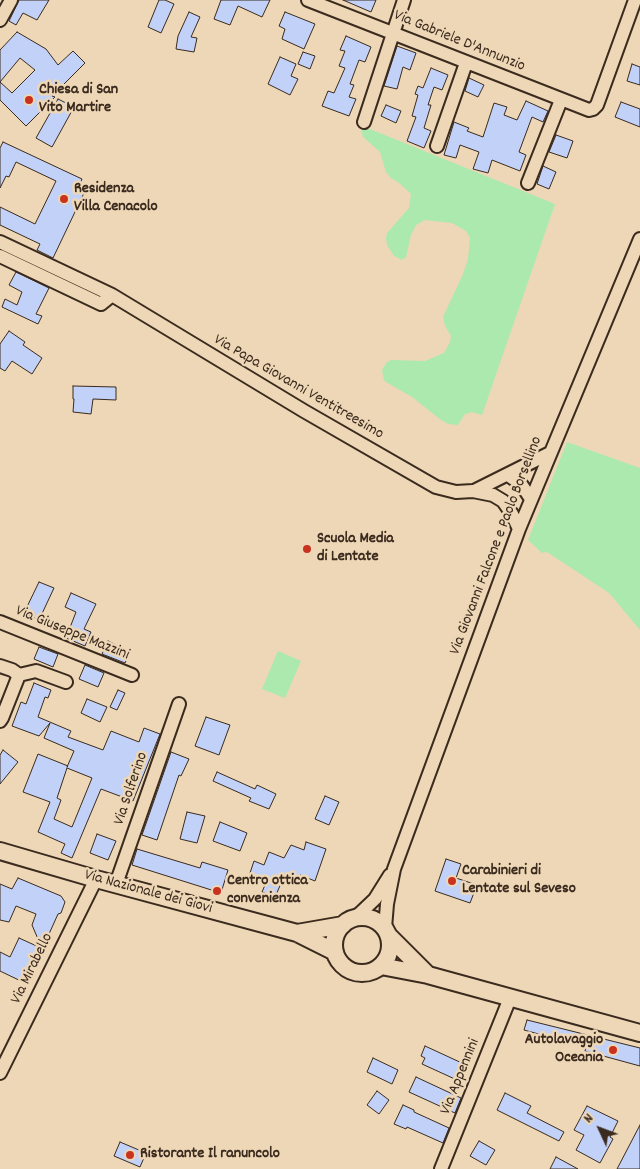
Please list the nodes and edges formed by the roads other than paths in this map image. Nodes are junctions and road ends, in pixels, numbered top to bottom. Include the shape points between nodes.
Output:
1 (11, 0) edge
2 (308, 0) edge
3 (404, 0) edge
4 (635, 0) edge
5 (0, 20) edge
6 (393, 34) junction
7 (466, 62) junction
8 (561, 100) junction
9 (364, 122) dead end
10 (437, 146) dead end
11 (528, 183) dead end
12 (640, 239) edge
13 (0, 242) edge
14 (0, 256) edge
15 (112, 295) junction
16 (550, 454) junction
17 (508, 475) junction
18 (474, 491) junction
19 (531, 499) junction
20 (503, 501) junction
21 (518, 529) junction
22 (0, 622) edge
23 (0, 666) edge
24 (19, 675) junction
25 (132, 675) dead end
26 (66, 682) dead end
27 (179, 704) dead end
28 (0, 721) edge
29 (0, 851) edge
30 (394, 869) junction
31 (96, 879) junction
32 (116, 884) junction
33 (349, 921) junction
34 (297, 933) junction
35 (387, 933) junction
36 (335, 952) junction
37 (381, 966) junction
38 (428, 974) junction
39 (510, 998) junction
40 (640, 1033) edge
41 (0, 1073) edge
42 (441, 1169) edge

1 - 5 street
2 - 6 street, Via Gabriele D'Annunzio
3 - 6 street
4 - 8 street, Via Gabriele D'Annunzio via 597,105 584,110
6 - 7 street, Via Gabriele D'Annunzio
6 - 9 street
7 - 8 street, Via Gabriele D'Annunzio
7 - 10 street
8 - 11 street
12 - 16 street, Via Giovanni Falcone e Paolo Borsellino
13 - 15 street, Via Papa Giovanni Ventitreesimo
14 - 15 street via 101,304
15 - 18 street, Via Papa Giovanni Ventitreesimo via 436,487 456,492
16 - 17 street, Via Papa Giovanni Ventitreesimo
16 - 19 street, Via Giovanni Falcone e Paolo Borsellino
17 - 18 street, Via Papa Giovanni Ventitreesimo
17 - 19 street via 521,484
18 - 20 street, Via Papa Giovanni Ventitreesimo
19 - 20 street, Via Papa Giovanni Ventitreesimo
19 - 21 street, Via Giovanni Falcone e Paolo Borsellino
20 - 21 street
21 - 30 street, Via Giovanni Falcone e Paolo Borsellino
22 - 25 street, Via Giuseppe Mazzini
23 - 24 street
24 - 26 street via 36,671
24 - 28 street
27 - 32 street, Via Solferino
29 - 31 main road, Via Nazionale dei Giovi
30 - 33 street via 375,899
30 - 35 street via 387,904
31 - 32 main road, Via Nazionale dei Giovi
31 - 41 street, Via Mirabello
32 - 34 main road, Via Nazionale dei Giovi
33 - 34 main road, Via Nazionale dei Giovi
33 - 35 main road via 372,918
33 - 36 main road via 335,938
34 - 36 main road, Via Nazionale dei Giovi
35 - 37 main road via 389,954
35 - 38 main road
36 - 37 main road via 341,964 353,972 368,972
37 - 38 main road
38 - 39 main road
39 - 40 main road
39 - 42 street, Via Appennini

